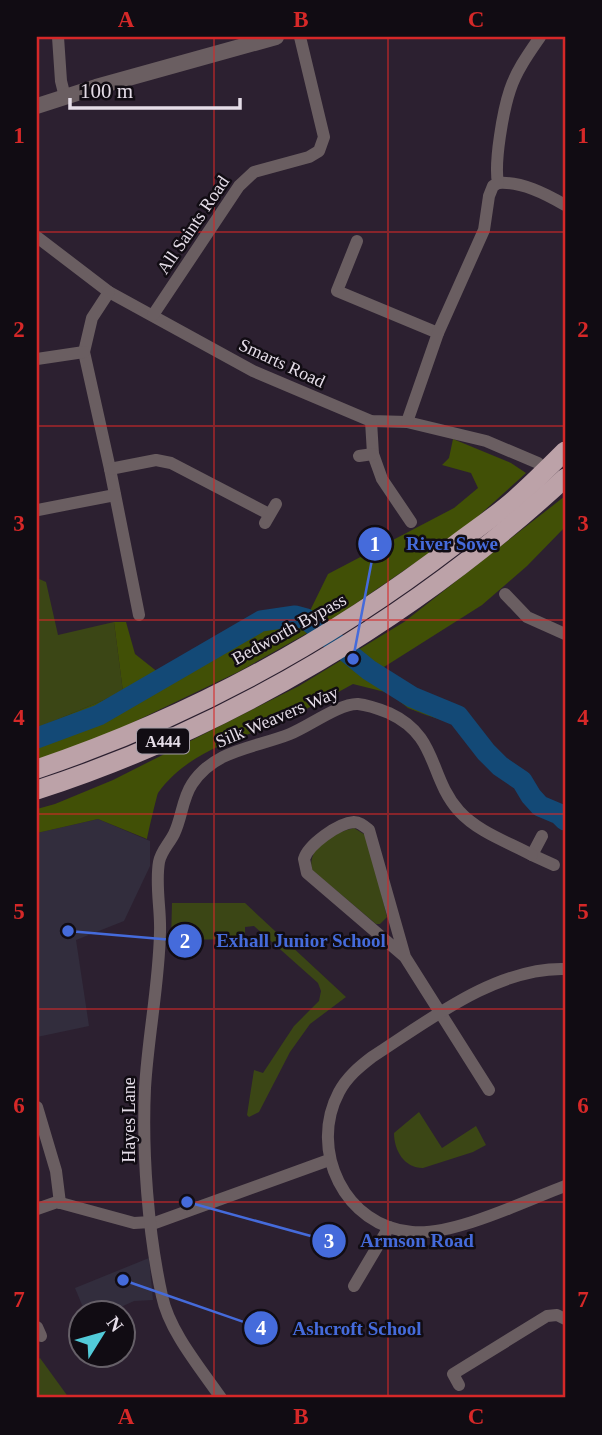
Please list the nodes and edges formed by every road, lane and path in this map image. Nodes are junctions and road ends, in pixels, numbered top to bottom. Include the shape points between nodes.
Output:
1 (58, 37) edge
2 (276, 37) edge
3 (300, 37) edge
4 (540, 37) edge
5 (65, 97) junction
6 (37, 106) edge
7 (498, 183) junction
8 (565, 205) edge
9 (37, 237) edge
10 (357, 241) dead end
11 (109, 292) junction
12 (153, 315) junction
13 (438, 333) junction
14 (84, 352) junction
15 (37, 359) edge
16 (371, 421) junction
17 (407, 422) junction
18 (565, 451) edge
19 (373, 454) junction
20 (359, 456) dead end
21 (538, 463) dead end
22 (110, 469) junction
23 (565, 478) edge
24 (115, 495) junction
25 (37, 509) edge
26 (270, 514) dead end
27 (37, 518) edge
28 (411, 522) dead end
29 (505, 594) dead end
30 (139, 615) dead end
31 (370, 619) junction
32 (565, 634) edge
33 (279, 672) junction
34 (37, 769) edge
35 (37, 790) edge
36 (176, 830) joint
37 (541, 836) dead end
38 (532, 855) junction
39 (554, 865) dead end
40 (405, 957) junction
41 (565, 969) edge
42 (440, 1014) junction
43 (489, 1091) dead end
44 (37, 1107) edge
45 (329, 1160) junction
46 (565, 1186) edge
47 (60, 1203) junction
48 (37, 1209) edge
49 (152, 1223) junction
50 (389, 1227) junction
51 (354, 1286) dead end
52 (565, 1319) edge
53 (459, 1385) dead end
54 (221, 1398) edge

1 - 5 street
2 - 5 street
3 - 12 street, All Saints Road via 324,137 319,151 254,172 239,186
4 - 7 street via 509,90 495,169
5 - 6 street
7 - 8 street via 549,195
7 - 13 street via 489,196 484,230
9 - 11 street, Smarts Road
10 - 13 street via 337,291
11 - 12 street, Smarts Road
11 - 14 street via 92,318
12 - 16 street, Smarts Road via 253,371
13 - 17 street
14 - 15 street
14 - 22 street
16 - 17 street, Smarts Road
16 - 19 street
17 - 21 street, Smarts Road via 486,442
18 - 31 highway, Bedworth Bypass / A444 via 514,500 423,570
19 - 20 street
19 - 28 street via 382,479
22 - 24 street
22 - 26 street via 163,460
23 - 31 highway, Bedworth Bypass / A444 via 525,515
24 - 25 street
24 - 30 street
25 - 27 street
29 - 32 street via 527,617
31 - 33 highway, Bedworth Bypass / A444
33 - 34 highway, Bedworth Bypass / A444
33 - 35 highway, Bedworth Bypass / A444 via 207,721
36 - 38 street, Silk Weavers Way via 192,784 218,759 292,734 355,704 388,713 417,731 457,808 485,831
36 - 49 street, Hayes Lane via 158,863 160,932 144,1123
37 - 38 street
38 - 39 street, Silk Weavers Way
40 - 40 street via 369,830 350,823 313,844 304,859 305,869
40 - 42 street
41 - 42 street via 524,973 497,982
42 - 43 street
42 - 45 street via 372,1057 349,1078 329,1121
44 - 47 street via 56,1171
45 - 49 street
45 - 50 street via 350,1199 367,1216
46 - 50 street via 443,1231 415,1233
47 - 48 street
47 - 49 street via 134,1223
49 - 54 street, Hayes Lane via 168,1315
50 - 51 street
52 - 53 street via 547,1316 453,1374

